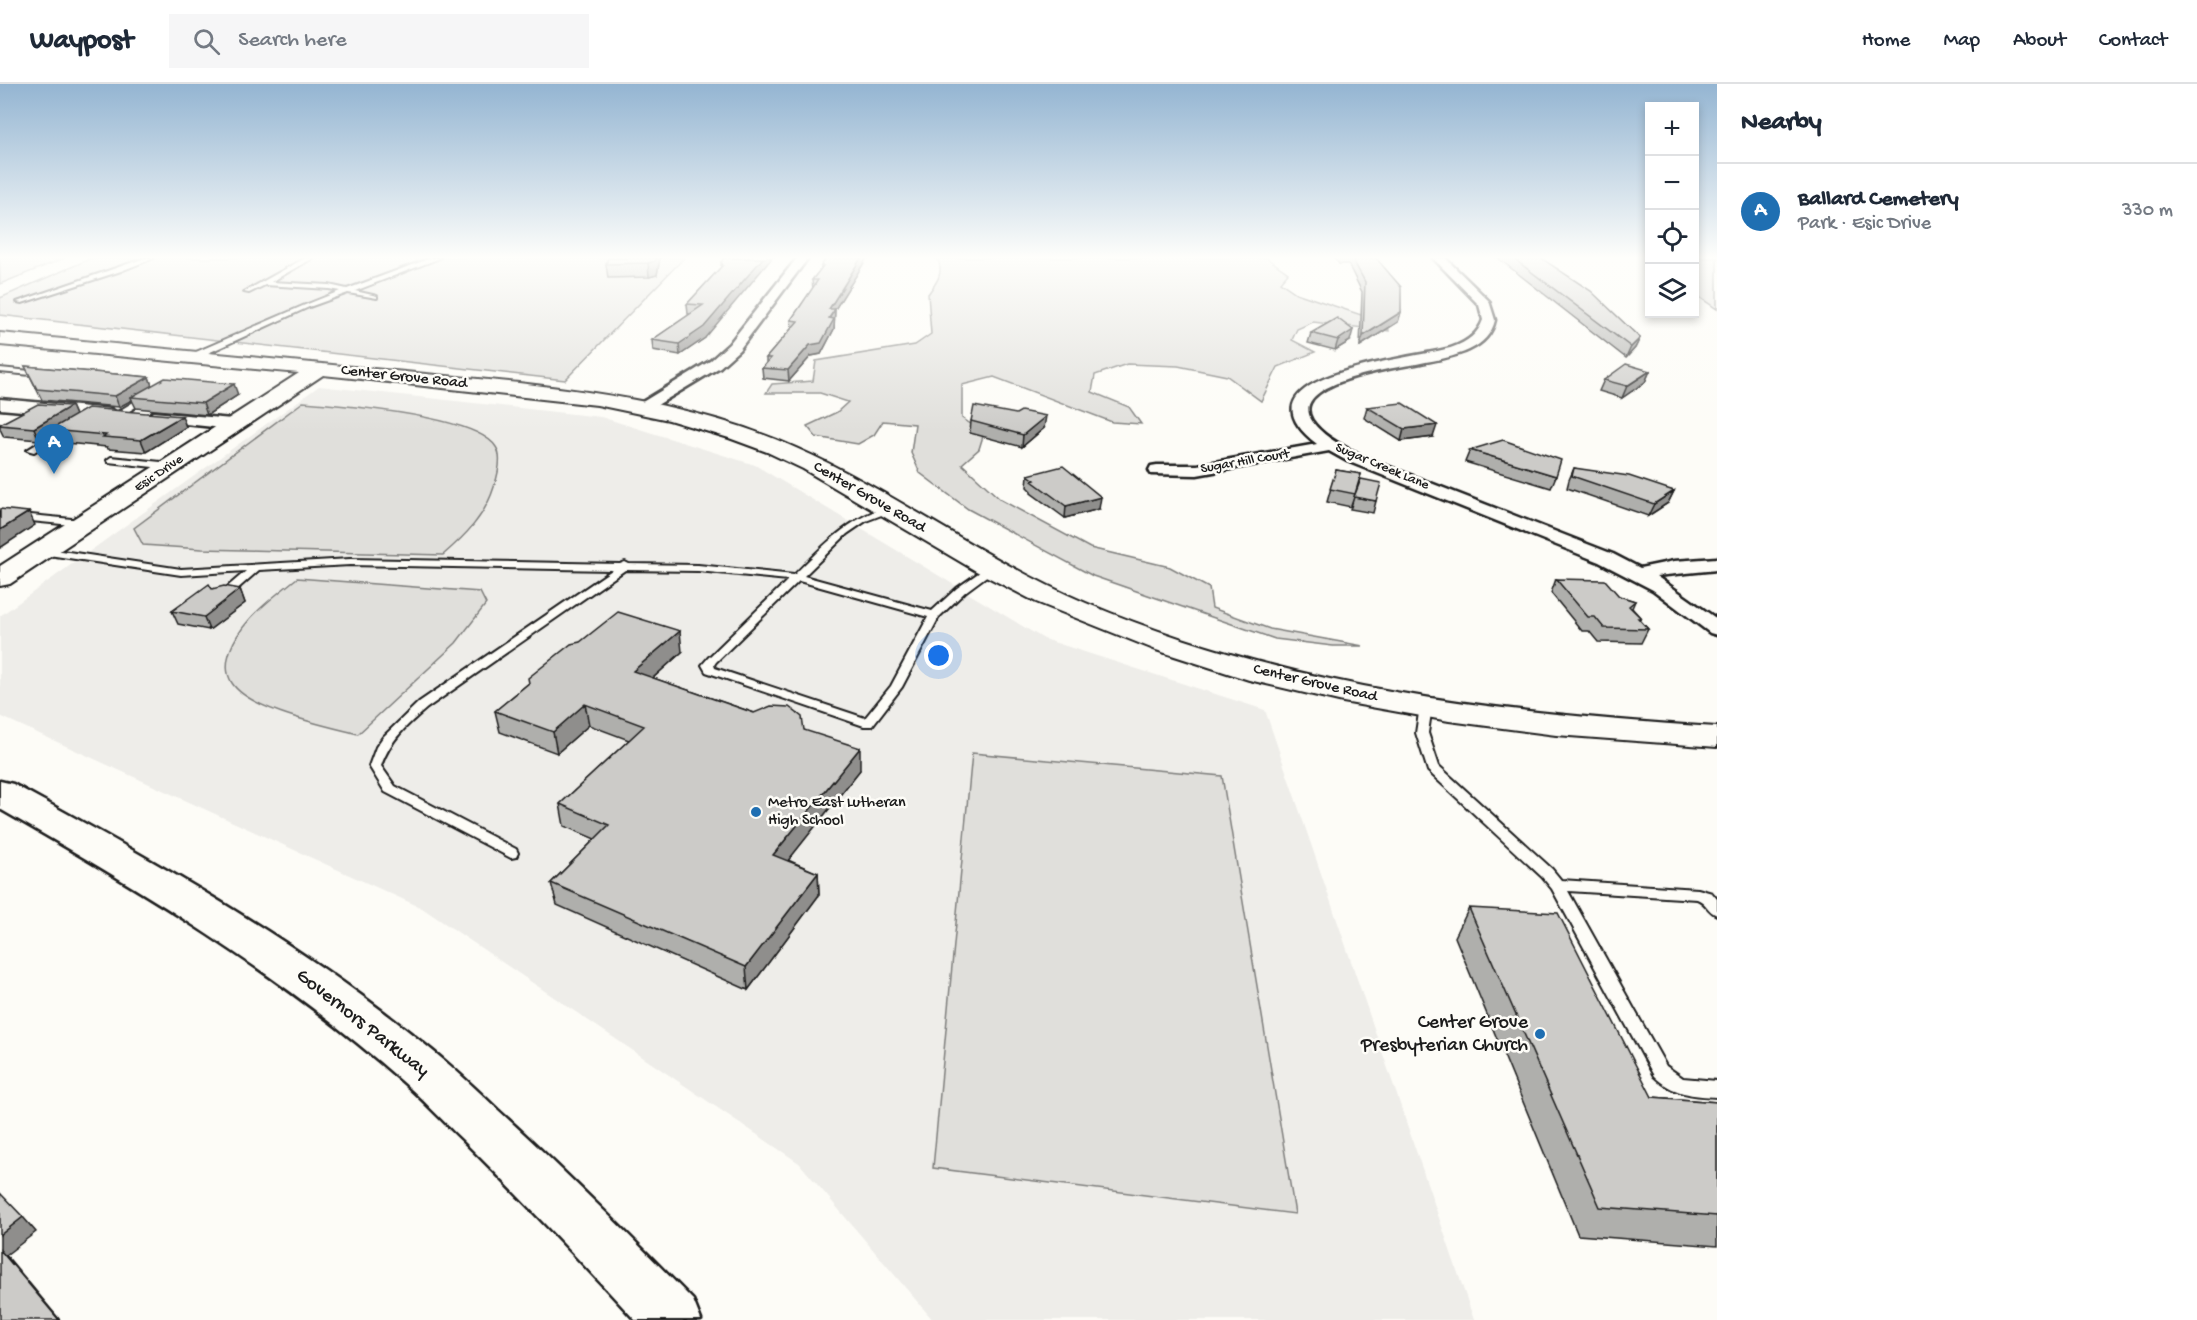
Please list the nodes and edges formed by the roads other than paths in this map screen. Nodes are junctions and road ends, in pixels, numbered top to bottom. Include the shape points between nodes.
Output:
1 (288, 316) edge
2 (758, 316) edge
3 (1488, 316) edge
4 (0, 339) edge
5 (192, 357) junction
6 (318, 369) junction
7 (0, 370) edge
8 (51, 375) edge
9 (159, 391) edge
10 (0, 404) edge
11 (23, 406) junction
12 (644, 407) junction
13 (118, 414) junction
14 (0, 418) edge
15 (76, 424) edge
16 (232, 424) junction
17 (1332, 446) junction
18 (31, 450) dead end
19 (111, 459) dead end
20 (171, 466) junction
21 (1157, 470) dead end
22 (889, 509) junction
23 (0, 515) edge
24 (85, 524) junction
25 (42, 551) junction
26 (1717, 564) edge
27 (625, 566) junction
28 (255, 569) junction
29 (992, 569) junction
30 (4, 572) edge
31 (1638, 574) junction
32 (798, 578) junction
33 (221, 598) edge
34 (934, 615) junction
35 (1717, 629) edge
36 (1426, 706) junction
37 (1717, 737) edge
38 (0, 793) edge
39 (511, 854) dead end
40 (1557, 885) junction
41 (1717, 909) edge
42 (1717, 1089) edge
43 (674, 1320) edge

1 - 5 lane
2 - 12 street via 715,364
3 - 17 street, Sugar Creek Lane via 1487,328 1472,343 1456,351 1339,376 1315,386 1302,399 1303,418 1316,435
4 - 5 street, Center Grove Road
5 - 6 street, Center Grove Road
6 - 12 street, Center Grove Road via 566,393
6 - 16 street, Esic Drive
7 - 8 lane
9 - 13 lane
10 - 11 street
11 - 13 street via 91,416
11 - 14 street
12 - 22 street, Center Grove Road via 777,448
13 - 16 street
15 - 18 lane
16 - 20 street, Esic Drive
17 - 21 street, Sugar Hill Court via 1197,470
17 - 31 street, Sugar Creek Lane via 1353,458 1575,544
19 - 20 lane
20 - 24 street, Esic Drive
22 - 29 street, Center Grove Road
22 - 32 lane via 853,525
23 - 24 lane
24 - 25 street, Esic Drive
25 - 28 lane via 182,572
25 - 30 street, Esic Drive
26 - 31 street
27 - 28 lane via 350,562
27 - 32 lane via 698,568
27 - 39 lane via 423,705 380,748 375,766 390,789
28 - 33 lane
29 - 34 lane
29 - 36 street, Center Grove Road via 1099,619 1218,660 1291,681
31 - 35 street, Sugar Creek Lane
32 - 34 lane
32 - 34 lane via 712,660 708,665 711,671 868,723 896,687
36 - 37 street, Center Grove Road via 1554,724
36 - 40 lane via 1422,733 1432,768
38 - 43 main road, Governors Parkway via 216,917 298,973 418,1066 554,1195
40 - 41 lane via 1698,894 1707,897
40 - 42 lane via 1660,1071 1670,1081 1685,1087

